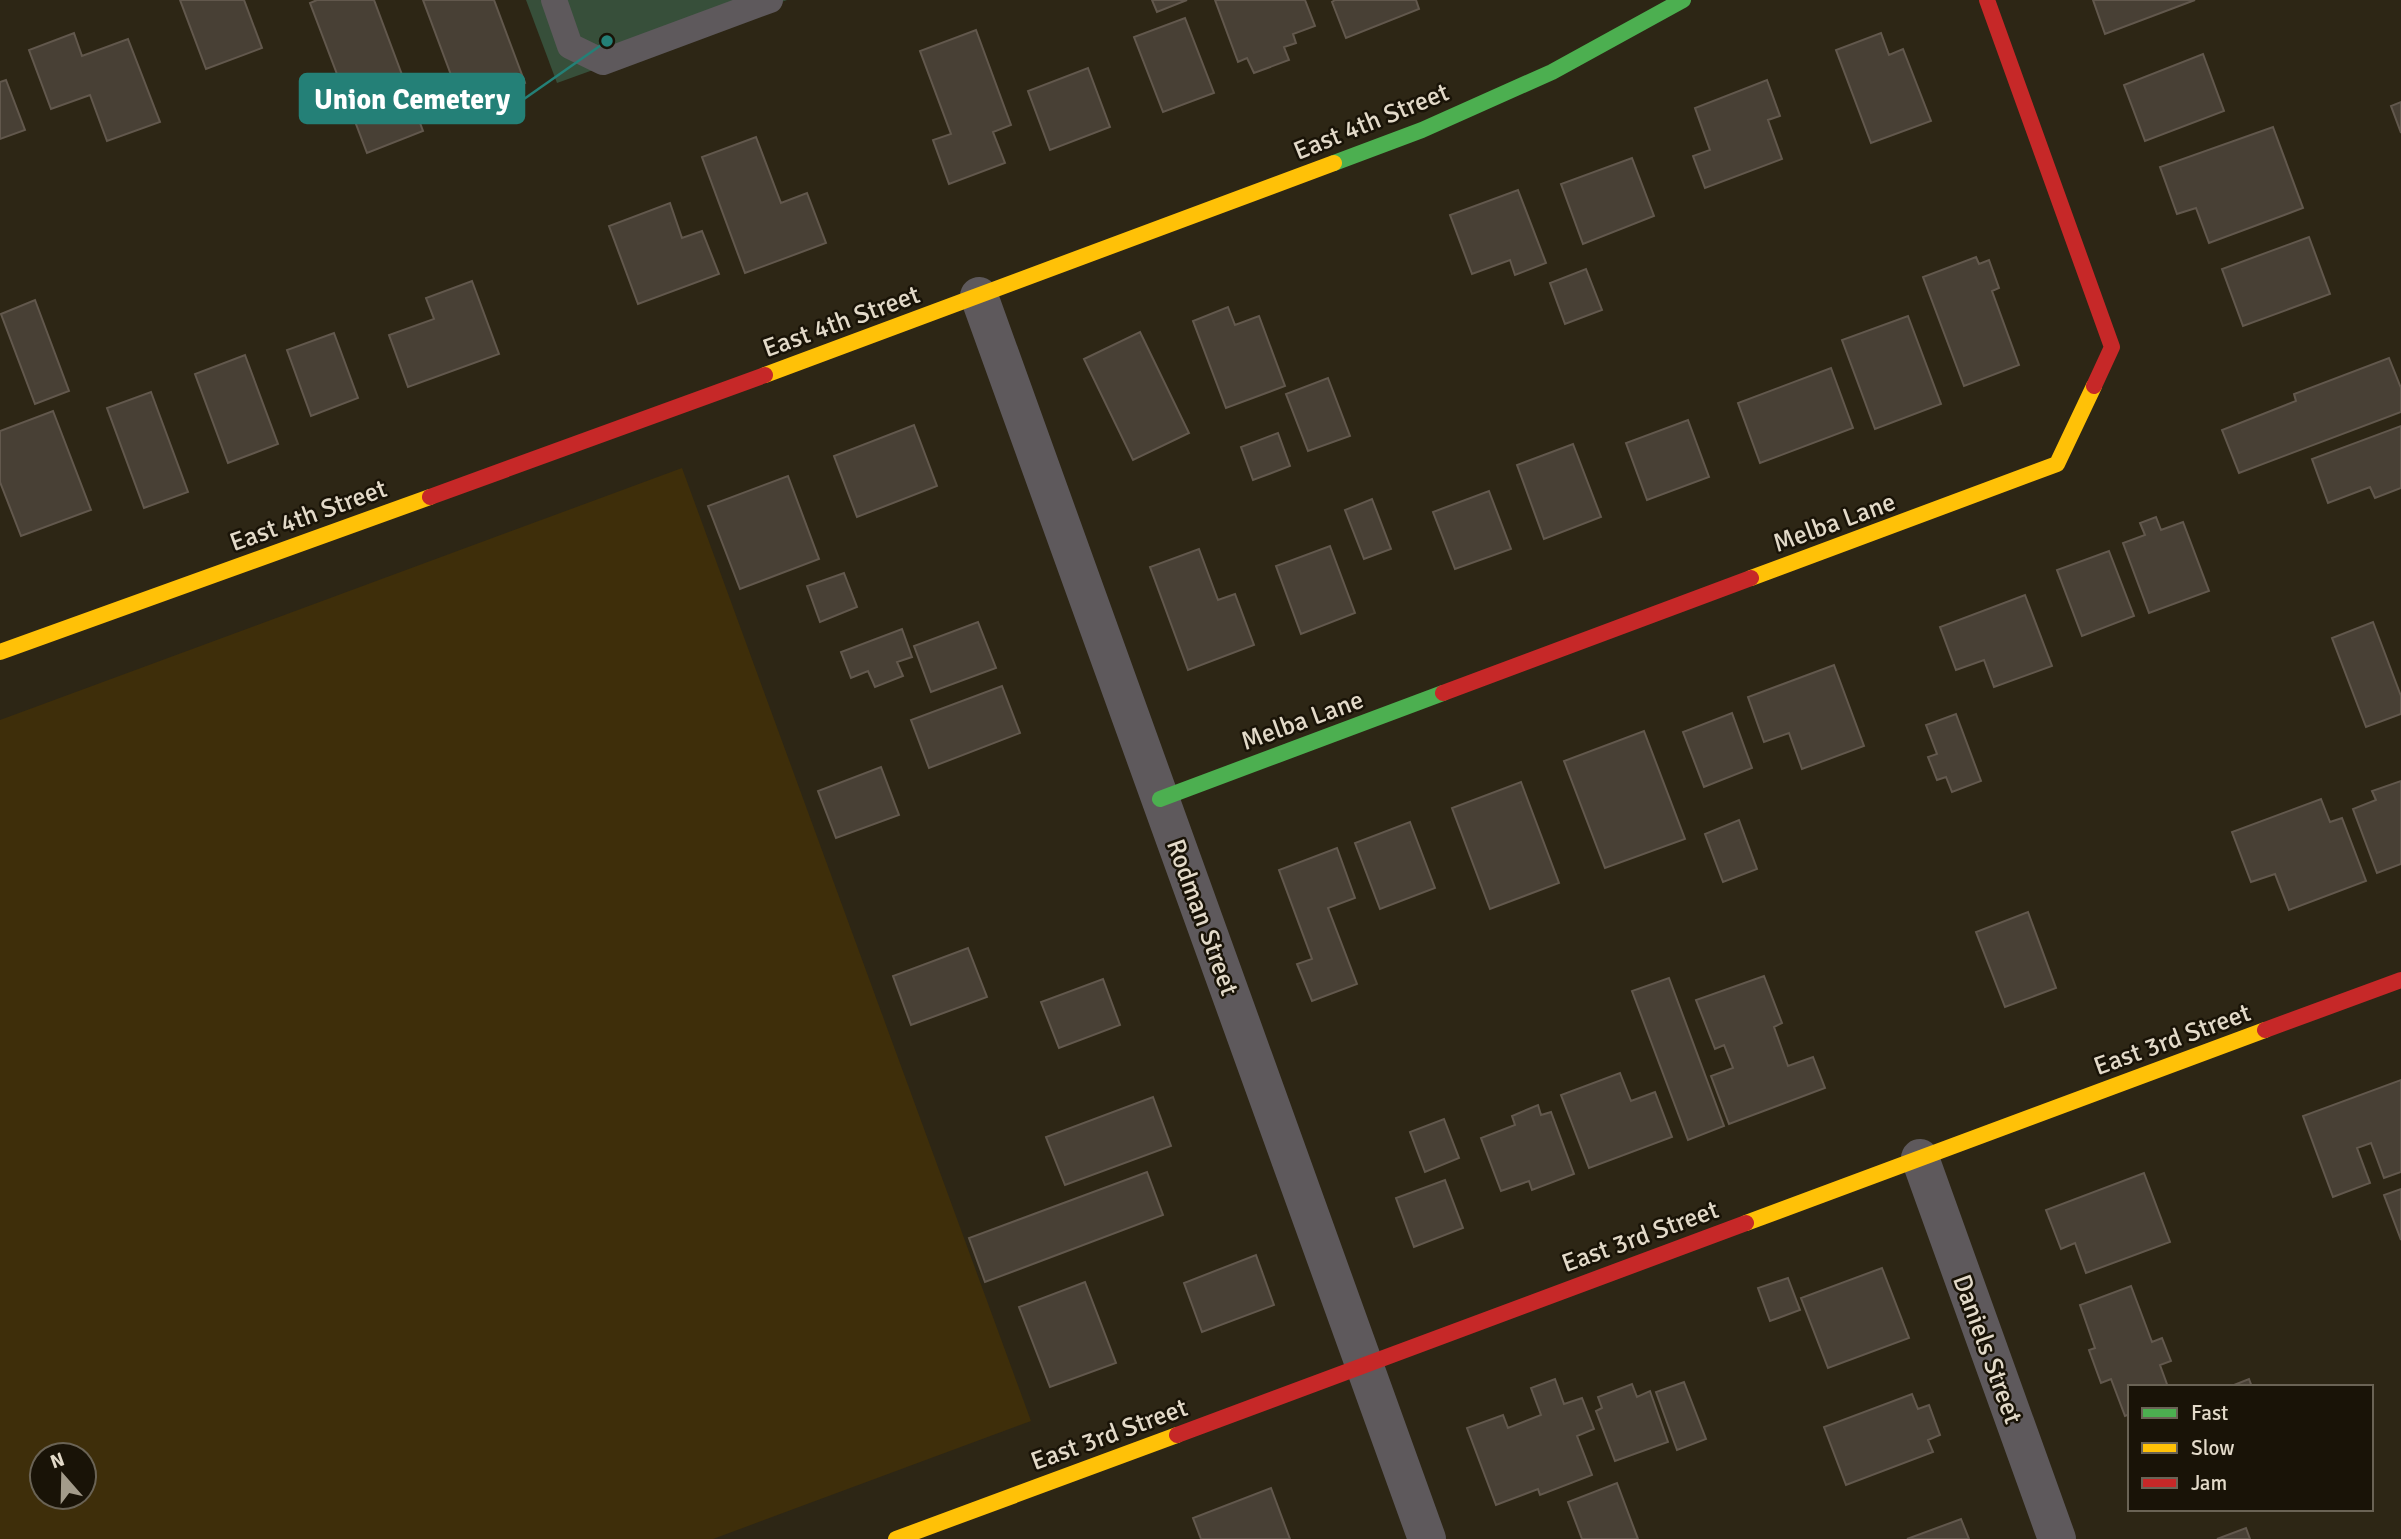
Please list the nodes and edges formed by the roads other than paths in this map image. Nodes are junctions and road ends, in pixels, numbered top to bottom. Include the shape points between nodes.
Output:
1 (554, 0) edge
2 (771, 0) edge
3 (1683, 0) edge
4 (1987, 0) edge
5 (979, 296) junction
6 (0, 652) edge
7 (1160, 799) junction
8 (2401, 980) edge
9 (1920, 1158) junction
10 (1366, 1365) junction
11 (896, 1539) edge
12 (1427, 1539) edge
13 (2057, 1539) edge

1 - 2 lane via 570,46 603,62
3 - 5 street, East 4th Street via 1552,72 1422,130
4 - 7 street, Melba Lane via 2112,347 2057,464
5 - 6 street, East 4th Street
5 - 7 street, Rodman Street
7 - 10 street, Rodman Street
8 - 9 street, East 3rd Street
9 - 10 street, East 3rd Street
9 - 13 street, Daniels Street
10 - 11 street, East 3rd Street
10 - 12 street, Rodman Street

